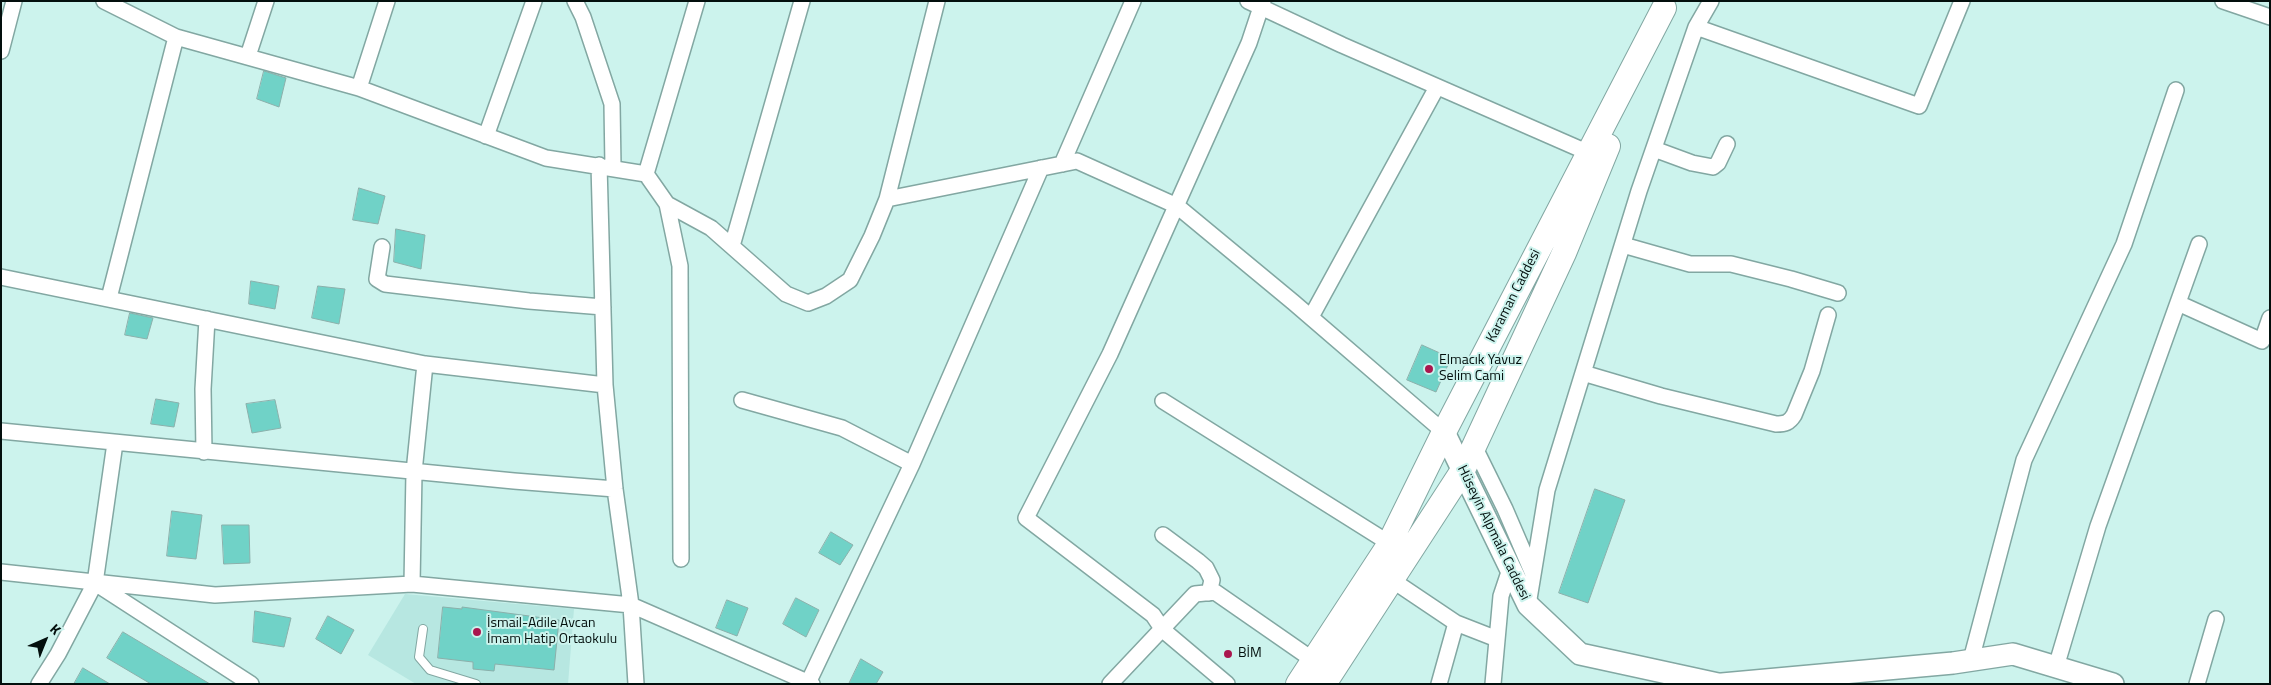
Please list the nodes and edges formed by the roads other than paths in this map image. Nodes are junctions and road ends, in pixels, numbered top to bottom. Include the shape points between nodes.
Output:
1 (14, 1) edge
2 (104, 1) edge
3 (266, 1) edge
4 (387, 1) edge
5 (534, 1) edge
6 (575, 1) edge
7 (697, 1) edge
8 (802, 1) edge
9 (937, 1) edge
10 (1133, 1) edge
11 (1711, 1) edge
12 (1962, 1) edge
13 (2224, 1) edge
14 (1257, 3) edge
15 (1666, 5) edge
16 (123, 6) edge
17 (2270, 17) edge
18 (1696, 27) junction
19 (176, 37) junction
20 (1, 51) edge
21 (248, 56) junction
22 (1437, 87) junction
23 (359, 88) junction
24 (2176, 90) dead end
25 (486, 136) junction
26 (1727, 144) dead end
27 (1654, 149) junction
28 (1589, 153) junction
29 (1062, 164) junction
30 (606, 166) junction
31 (1041, 168) junction
32 (646, 174) junction
33 (887, 199) junction
34 (667, 204) junction
35 (1177, 206) junction
36 (2199, 244) dead end
37 (1623, 245) junction
38 (732, 246) junction
39 (382, 247) dead end
40 (1, 278) edge
41 (1838, 293) dead end
42 (109, 298) junction
43 (2178, 303) junction
44 (603, 307) junction
45 (1828, 315) dead end
46 (1311, 317) junction
47 (2270, 318) edge
48 (207, 319) junction
49 (424, 364) junction
50 (1583, 372) junction
51 (606, 385) junction
52 (742, 400) dead end
53 (1163, 401) dead end
54 (1, 431) edge
55 (1444, 432) junction
56 (115, 443) junction
57 (1474, 446) junction
58 (204, 452) junction
59 (912, 464) junction
60 (1463, 470) junction
61 (414, 472) junction
62 (615, 489) junction
63 (1163, 535) dead end
64 (1389, 543) junction
65 (681, 559) dead end
66 (1510, 569) junction
67 (1, 572) edge
68 (1533, 574) junction
69 (1392, 580) junction
70 (95, 582) junction
71 (412, 584) junction
72 (1209, 593) junction
73 (631, 605) junction
74 (1528, 605) junction
75 (2216, 619) dead end
76 (1456, 623) junction
77 (423, 629) dead end
78 (1163, 630) junction
79 (1497, 639) junction
80 (1313, 660) junction
81 (1972, 660) junction
82 (2056, 667) junction
83 (810, 683) edge
84 (39, 684) edge
85 (251, 684) edge
86 (476, 684) edge
87 (636, 684) edge
88 (1110, 684) edge
89 (1227, 684) edge
90 (1298, 684) edge
91 (1324, 684) edge
92 (1439, 684) edge
93 (1493, 684) edge
94 (1718, 684) edge
95 (1722, 684) edge
96 (2113, 684) edge
97 (2197, 684) edge

1 - 20 street
2 - 16 street
3 - 21 street
4 - 23 street
5 - 25 street
6 - 30 street via 612,104
7 - 32 street
8 - 38 street
9 - 33 street
10 - 29 street
11 - 18 street
12 - 18 street via 1920,106
13 - 17 street
14 - 22 street
14 - 35 street via 1249,43
15 - 28 main road, Karaman Caddesi
15 - 57 main road, Karaman Caddesi via 1564,253
16 - 19 street
18 - 27 street
19 - 21 street
19 - 42 street
21 - 23 street
22 - 28 street
22 - 46 street
23 - 25 street
24 - 81 street via 2124,244 2024,460
25 - 30 street via 546,158
26 - 27 street via 1713,167
27 - 37 street
28 - 55 main road, Karaman Caddesi
29 - 31 street
29 - 35 street via 1077,162
30 - 32 street
30 - 44 street
31 - 33 street
31 - 59 street
32 - 34 street
33 - 38 street via 850,280 826,296 808,303 786,294
34 - 38 street via 711,228
34 - 65 street via 680,266
35 - 46 street
35 - 78 street via 1110,354 1026,518 1153,614
36 - 43 street
37 - 41 street via 1690,264 1731,264
37 - 50 street
39 - 44 street via 377,279 385,284
40 - 42 street
42 - 48 street
43 - 47 street via 2262,340
43 - 82 street via 2098,526
44 - 51 street
45 - 50 street via 1812,371 1794,415 1784,424 1661,396
46 - 55 street
48 - 49 street
48 - 58 street
49 - 51 street
49 - 61 street
50 - 68 street via 1547,490
51 - 62 street
52 - 59 street via 842,428
53 - 64 street
54 - 56 street
55 - 60 street, Hüseyin Alpmala Caddesi
55 - 64 main road, Karaman Caddesi
56 - 58 street
56 - 70 street
57 - 60 main road, Karaman Caddesi
57 - 68 street
58 - 61 street
59 - 83 street
60 - 66 street, Hüseyin Alpmala Caddesi
60 - 69 main road, Karaman Caddesi
61 - 62 street
61 - 71 street
62 - 73 street
63 - 72 street via 1206,568 1212,580
64 - 80 main road, Karaman Caddesi
66 - 74 street, Hüseyin Alpmala Caddesi
66 - 79 street via 1501,596
67 - 70 street
68 - 74 street
69 - 76 street
69 - 91 main road, Karaman Caddesi
70 - 71 street via 215,595
70 - 84 street
70 - 85 street
71 - 73 street
72 - 78 street via 1195,594
72 - 80 street via 1215,592
73 - 83 street
73 - 87 street
74 - 94 street, Hüseyin Alpmala Caddesi via 1580,654
75 - 97 street
76 - 79 street
76 - 92 street
77 - 86 lane via 419,658 430,670
78 - 88 street
78 - 89 street
79 - 93 street
80 - 90 main road, Karaman Caddesi
81 - 82 street via 2012,654
81 - 95 street
82 - 96 street

